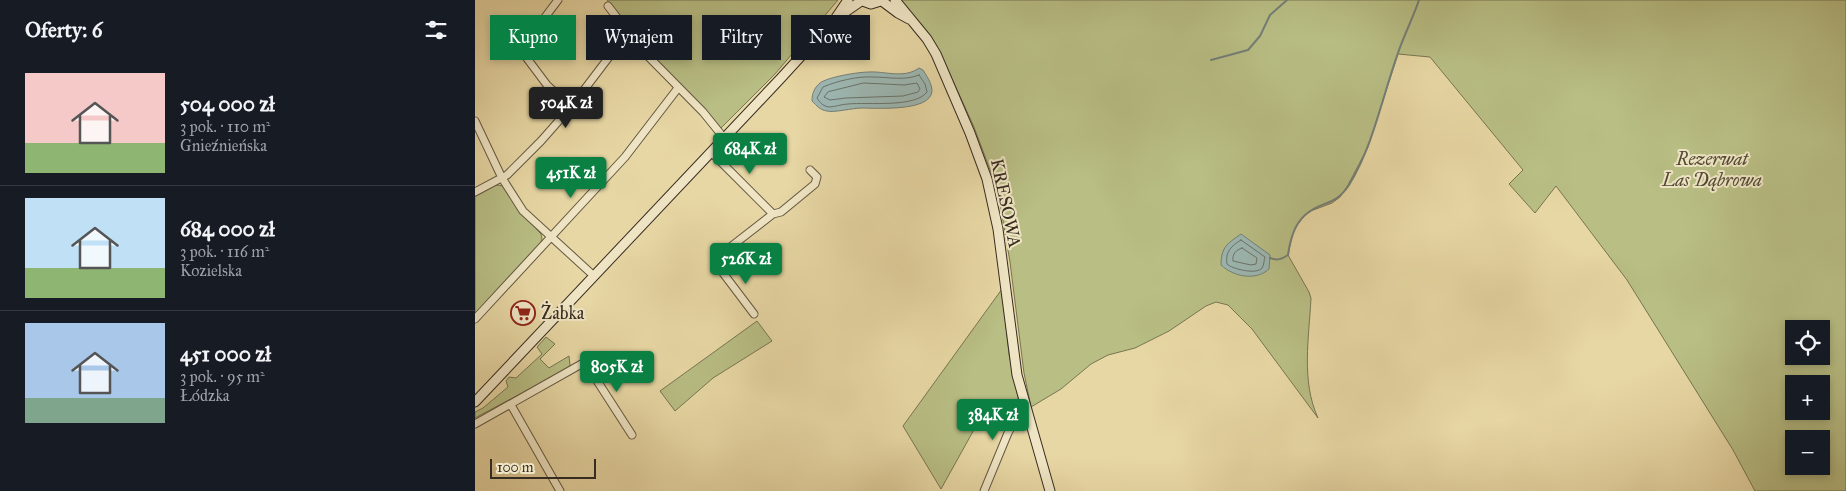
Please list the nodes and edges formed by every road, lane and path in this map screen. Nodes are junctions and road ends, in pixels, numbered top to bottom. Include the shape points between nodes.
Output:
1 (558, 0) edge
2 (848, 0) edge
3 (860, 0) edge
4 (883, 0) edge
5 (895, 0) edge
6 (609, 6) dead end
7 (547, 15) edge
8 (616, 15) edge
9 (838, 15) edge
10 (840, 15) edge
11 (909, 19) junction
12 (529, 60) edge
13 (607, 60) edge
14 (652, 60) edge
15 (797, 60) edge
16 (679, 88) junction
17 (571, 107) junction
18 (475, 122) edge
19 (724, 138) junction
20 (711, 152) junction
21 (810, 170) dead end
22 (502, 178) junction
23 (475, 192) edge
24 (773, 214) junction
25 (551, 237) junction
26 (594, 276) junction
27 (754, 314) dead end
28 (475, 319) edge
29 (475, 402) edge
30 (511, 405) junction
31 (1026, 409) junction
32 (475, 424) edge
33 (632, 435) dead end
34 (560, 491) edge
35 (984, 491) edge
36 (1050, 491) edge

1 - 7 street
2 - 9 street
3 - 4 street via 871,4
3 - 10 street
4 - 11 street, KRESOWA
5 - 11 street, KRESOWA
6 - 8 street
11 - 31 street, KRESOWA via 936,54 987,179 998,230 1015,362
12 - 17 street via 547,85
13 - 17 street
14 - 16 street
15 - 19 street
16 - 19 street
16 - 25 street via 625,157
17 - 22 street
18 - 22 street
19 - 20 street
20 - 24 street
20 - 26 street
21 - 24 street via 817,177 815,184 781,212
22 - 23 street
22 - 25 street via 523,211
24 - 27 street via 720,257 720,269
25 - 26 street
25 - 28 street
26 - 29 street
30 - 32 street
30 - 33 street via 585,362
30 - 34 street
31 - 35 street via 1017,416 1008,433
31 - 36 street, KRESOWA

